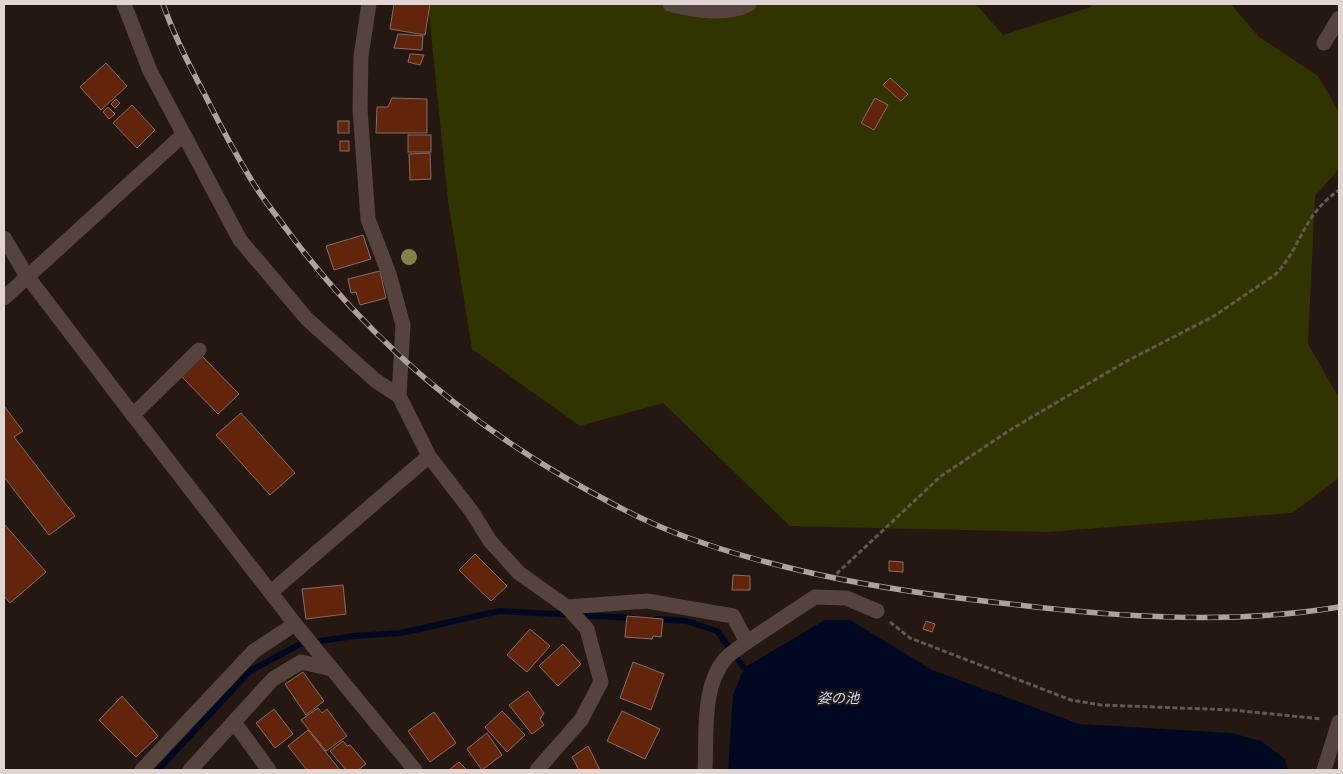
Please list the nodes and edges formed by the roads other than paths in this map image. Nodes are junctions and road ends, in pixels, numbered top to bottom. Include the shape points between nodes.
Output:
1 (124, 4) edge
2 (369, 4) edge
3 (670, 4) edge
4 (748, 4) edge
5 (1339, 18) edge
6 (1324, 43) dead end
7 (183, 135) junction
8 (4, 238) edge
9 (28, 276) junction
10 (4, 298) edge
11 (199, 350) dead end
12 (399, 396) junction
13 (133, 415) junction
14 (429, 456) junction
15 (271, 592) junction
16 (567, 607) junction
17 (877, 611) road end
18 (295, 624) junction
19 (747, 642) junction
20 (332, 669) junction
21 (234, 722) junction
22 (1338, 722) edge
23 (142, 770) edge
24 (190, 770) edge
25 (270, 770) edge
26 (415, 770) edge
27 (537, 770) edge
28 (705, 770) edge
29 (1324, 770) edge

1 - 7 street via 150,72
2 - 12 street via 361,56 360,109 368,219 389,274 403,325
3 - 4 street via 691,10 714,11
5 - 6 street
7 - 9 street
7 - 12 street via 240,240 307,319 375,380
8 - 9 street
9 - 10 street
9 - 13 street
11 - 13 street
12 - 14 street
13 - 15 street
14 - 15 street
14 - 16 street via 490,541 519,573
15 - 18 street
16 - 19 street via 647,601 677,605 733,616
16 - 27 street via 588,629 601,682 580,720
17 - 19 street via 846,598 815,597
18 - 20 street
18 - 23 street via 254,651
19 - 28 street via 726,658 712,685
20 - 21 street via 301,662 273,679
20 - 26 street
21 - 24 street
21 - 25 street
22 - 29 street

